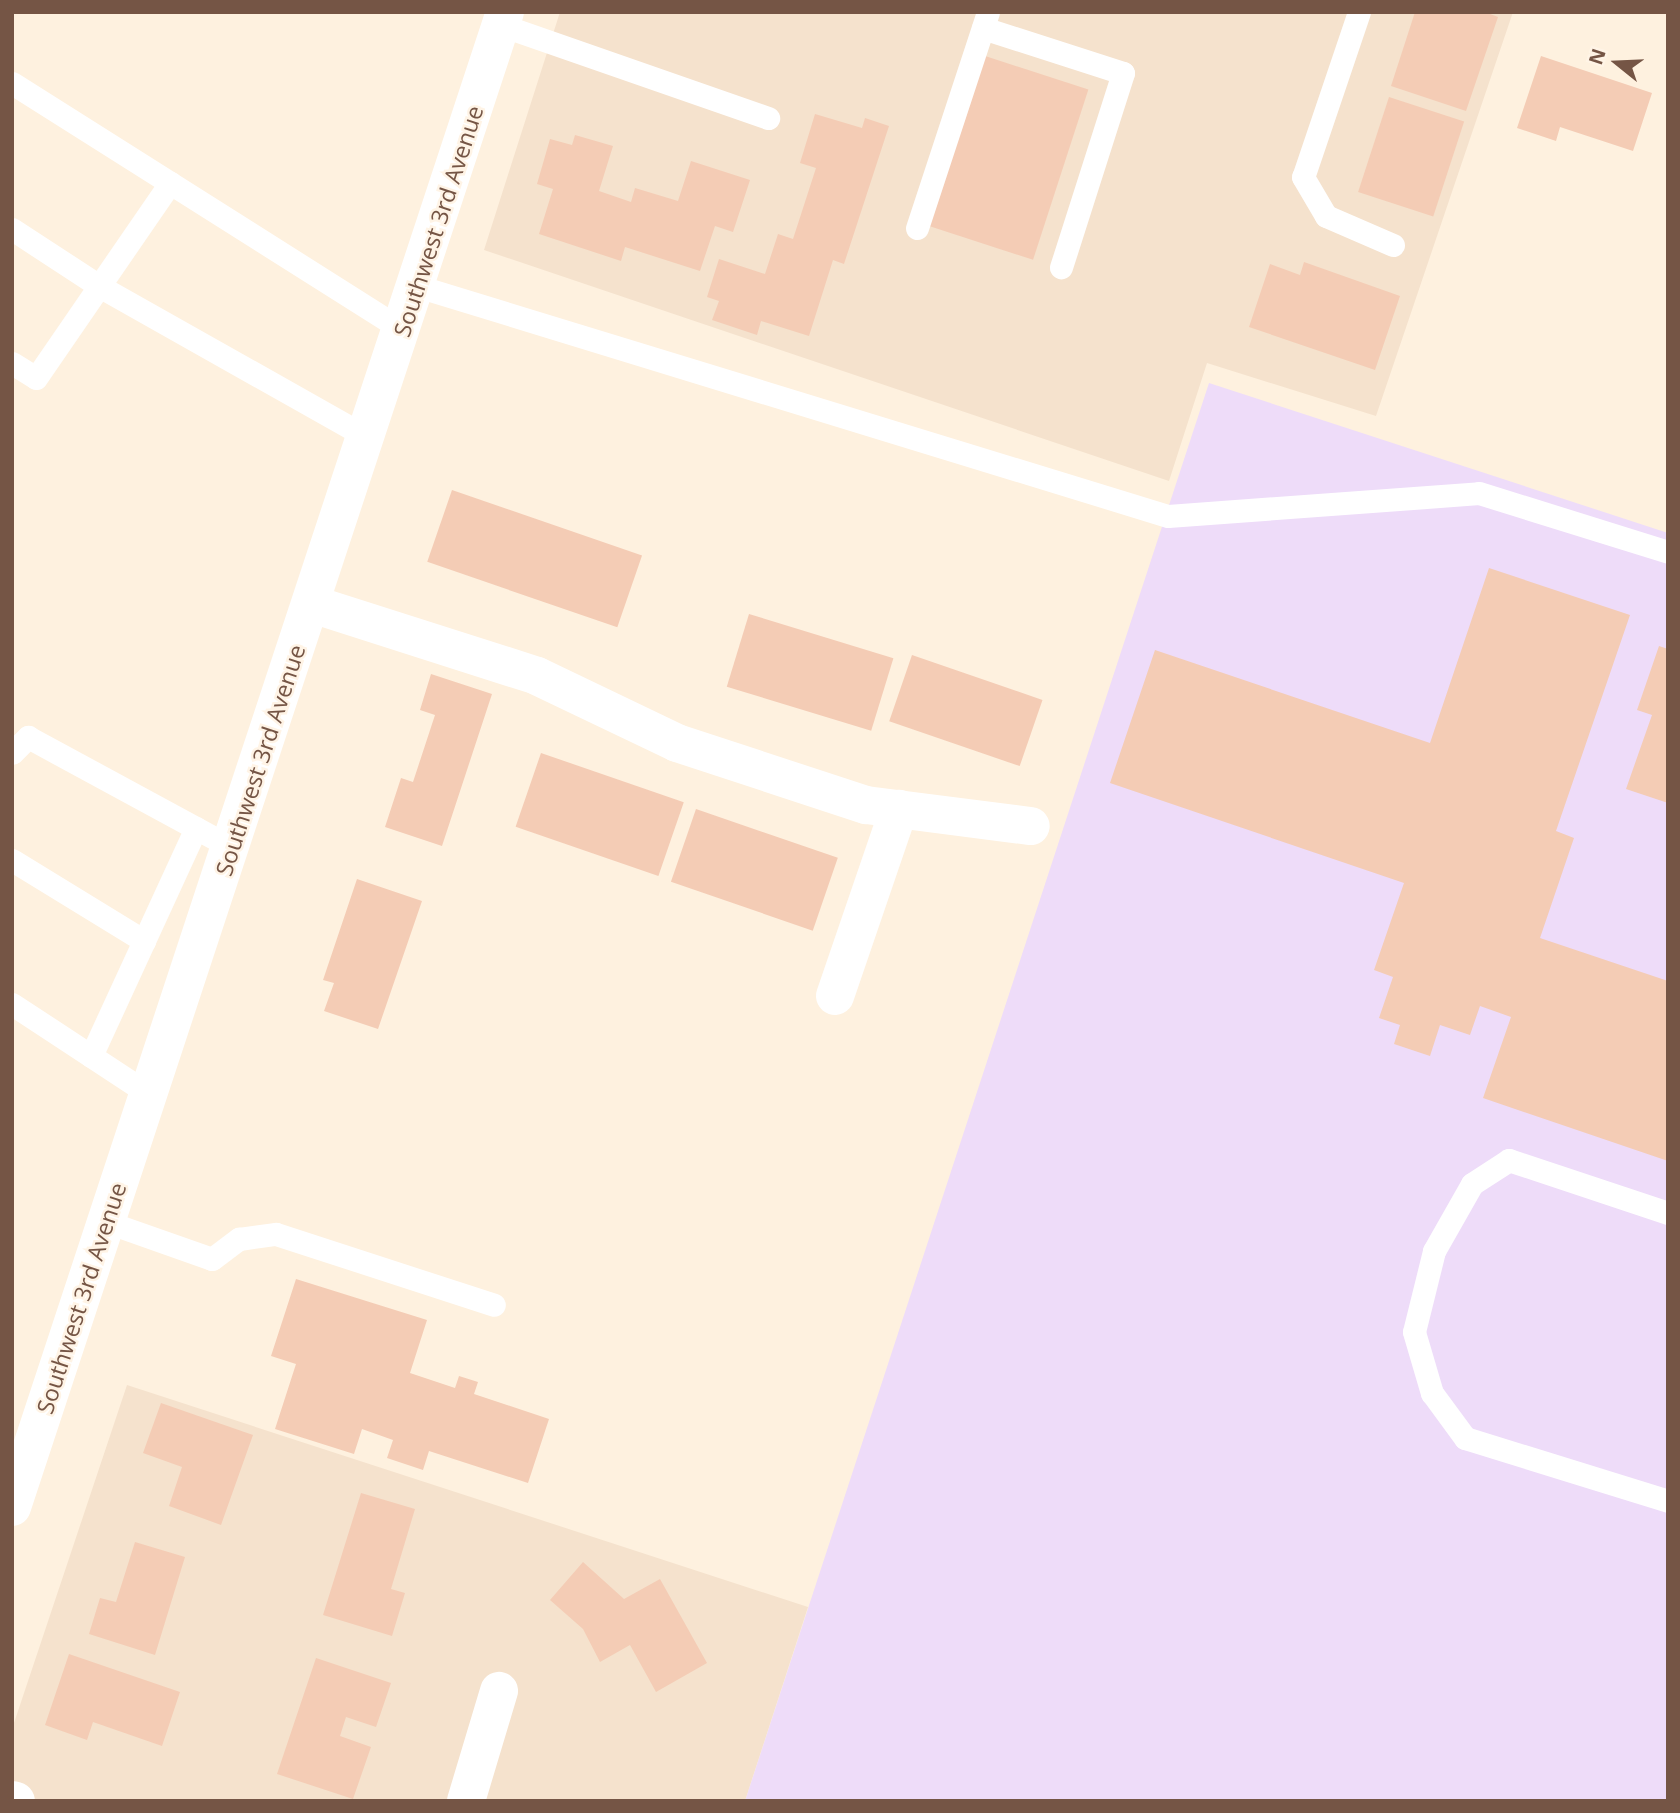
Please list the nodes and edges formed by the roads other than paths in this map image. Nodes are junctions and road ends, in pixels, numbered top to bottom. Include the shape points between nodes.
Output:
1 (1359, 12) edge
2 (503, 19) edge
3 (986, 20) edge
4 (12, 83) edge
5 (768, 118) dead end
6 (170, 183) junction
7 (917, 228) dead end
8 (12, 229) edge
9 (1393, 245) dead end
10 (1061, 267) dead end
11 (99, 286) junction
12 (417, 286) junction
13 (402, 330) junction
14 (12, 363) edge
15 (367, 437) junction
16 (1668, 552) edge
17 (312, 604) junction
18 (12, 753) edge
19 (899, 809) junction
20 (1031, 827) dead end
21 (196, 828) junction
22 (231, 846) junction
23 (12, 860) edge
24 (144, 941) junction
25 (835, 996) dead end
26 (12, 1004) edge
27 (91, 1056) junction
28 (149, 1094) junction
29 (1668, 1213) edge
30 (107, 1222) junction
31 (494, 1304) dead end
32 (1668, 1501) edge
33 (12, 1507) edge
34 (499, 1691) dead end
35 (466, 1801) edge

1 - 9 lane via 1303,177 1326,216
2 - 5 lane
2 - 12 street, Southwest 3rd Avenue
3 - 7 lane
3 - 10 lane via 1123,73
4 - 6 lane
6 - 11 lane
6 - 13 lane
8 - 11 lane
11 - 14 lane via 36,378
11 - 15 lane
12 - 13 street, Southwest 3rd Avenue
12 - 16 lane via 1167,516 1479,493
13 - 15 street, Southwest 3rd Avenue
15 - 17 street, Southwest 3rd Avenue
17 - 19 street via 537,676 677,743 866,805
17 - 22 street, Southwest 3rd Avenue
18 - 21 lane via 27,737
19 - 20 street
19 - 25 street
21 - 22 lane
21 - 24 lane
22 - 28 street, Southwest 3rd Avenue
23 - 24 lane
24 - 27 lane
26 - 27 lane
27 - 28 lane
28 - 30 street, Southwest 3rd Avenue
29 - 32 lane via 1509,1160 1472,1184 1434,1251 1414,1332 1432,1393 1465,1438
30 - 31 lane via 212,1259 239,1239 276,1234
30 - 33 street, Southwest 3rd Avenue
34 - 35 street

